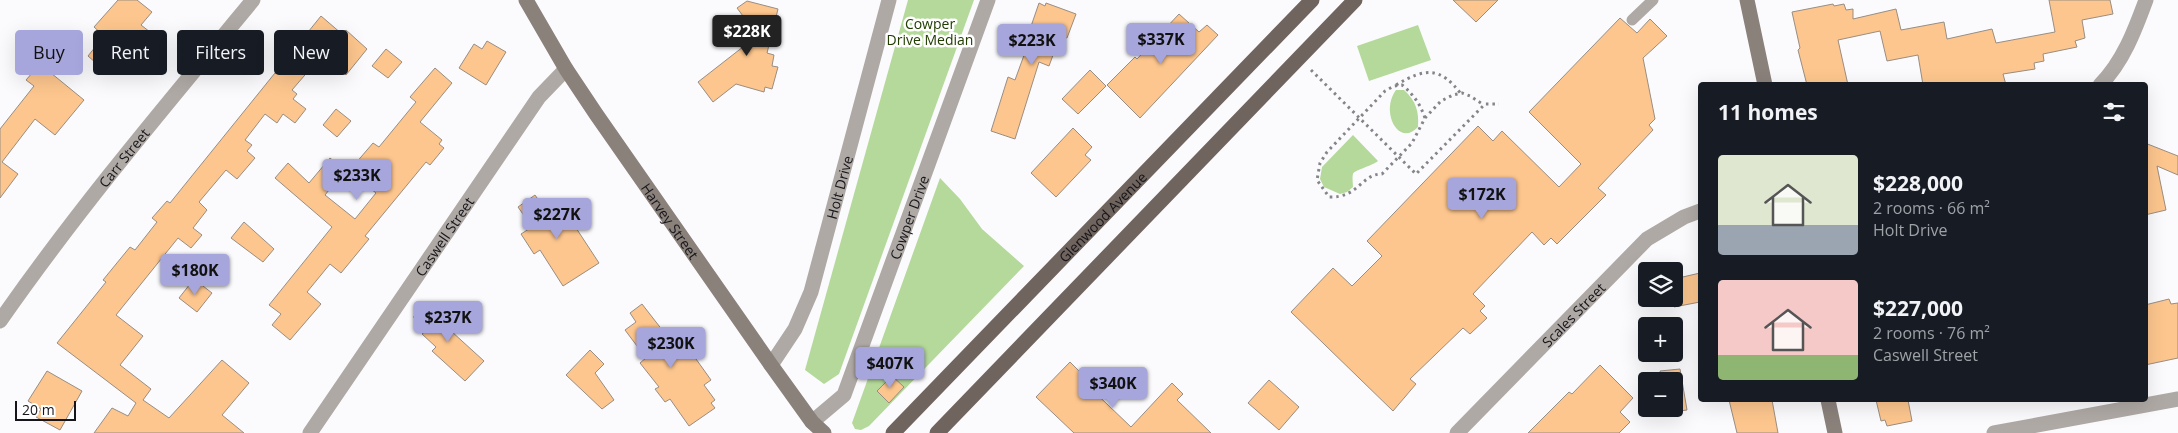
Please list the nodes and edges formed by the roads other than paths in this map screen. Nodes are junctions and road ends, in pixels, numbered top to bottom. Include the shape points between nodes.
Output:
1 (253, 0) edge
2 (526, 0) edge
3 (889, 0) edge
4 (988, 0) edge
5 (1312, 0) edge
6 (1355, 0) edge
7 (1653, 0) edge
8 (1747, 0) edge
9 (2146, 0) edge
10 (1632, 20) dead end
11 (566, 69) junction
12 (1764, 82) edge
13 (2103, 82) edge
14 (1698, 212) edge
15 (0, 320) edge
16 (771, 366) junction
17 (2178, 399) edge
18 (1828, 402) edge
19 (812, 422) junction
20 (310, 433) edge
21 (824, 433) edge
22 (893, 433) edge
23 (937, 433) edge
24 (1457, 433) edge
25 (1835, 433) edge
26 (1994, 433) edge

1 - 15 street, Carr Street via 122,158 41,261
2 - 11 street, Harvey Street
3 - 16 street, Holt Drive via 811,292 795,329
4 - 19 street, Cowper Drive via 844,395
5 - 22 main road, Glenwood Avenue
6 - 23 main road
7 - 10 lane
8 - 12 street
9 - 13 street via 2134,34
11 - 16 street, Harvey Street
11 - 20 street, Caswell Street via 539,97
14 - 24 street, Scales Street via 1647,239
16 - 19 street, Harvey Street
17 - 26 street
18 - 25 street
19 - 21 street, Harvey Street

